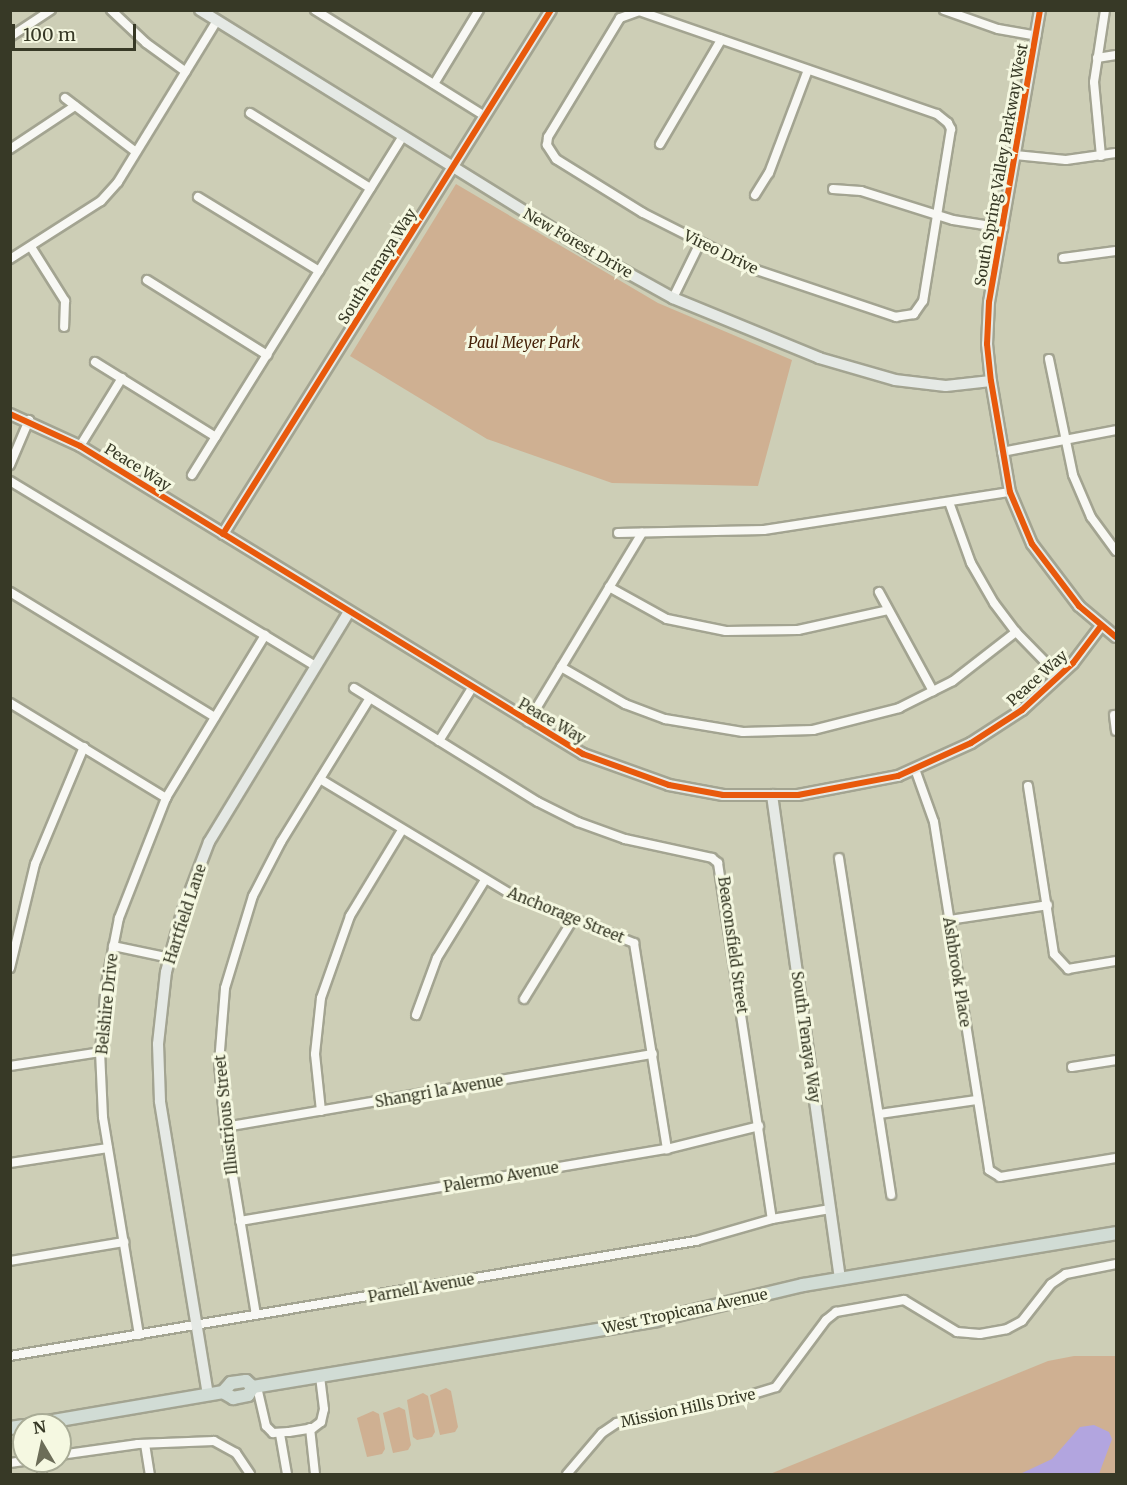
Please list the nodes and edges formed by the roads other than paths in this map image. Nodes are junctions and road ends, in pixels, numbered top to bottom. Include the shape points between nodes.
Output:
1 (51, 10) edge
2 (111, 10) edge
3 (200, 10) edge
4 (315, 10) edge
5 (479, 10) edge
6 (551, 10) edge
7 (944, 10) edge
8 (975, 10) edge
9 (1040, 10) edge
10 (1105, 10) edge
11 (972, 20) junction
12 (216, 22) junction
13 (1036, 36) junction
14 (10, 37) edge
15 (721, 40) junction
16 (1116, 55) edge
17 (1097, 58) junction
18 (808, 70) junction
19 (186, 72) junction
20 (434, 84) junction
21 (65, 98) dead end
22 (75, 106) junction
23 (250, 113) dead end
24 (483, 115) junction
25 (402, 137) junction
26 (660, 144) dead end
27 (10, 149) edge
28 (136, 152) junction
29 (1116, 153) edge
30 (1015, 155) junction
31 (1101, 156) junction
32 (451, 168) junction
33 (370, 188) junction
34 (833, 189) dead end
35 (755, 195) dead end
36 (198, 197) dead end
37 (937, 216) junction
38 (1003, 228) junction
39 (700, 243) junction
40 (31, 247) junction
41 (1116, 251) edge
42 (1063, 258) dead end
43 (10, 259) edge
44 (319, 271) junction
45 (147, 280) dead end
46 (673, 298) junction
47 (64, 327) dead end
48 (267, 354) junction
49 (1049, 359) dead end
50 (95, 362) dead end
51 (122, 378) junction
52 (991, 381) junction
53 (10, 414) edge
54 (29, 420) junction
55 (1116, 430) edge
56 (216, 437) junction
57 (1064, 440) junction
58 (80, 446) junction
59 (1002, 452) junction
60 (10, 465) edge
61 (192, 475) dead end
62 (10, 481) edge
63 (1010, 492) junction
64 (949, 502) junction
65 (618, 533) dead end
66 (642, 533) junction
67 (224, 534) junction
68 (1116, 551) edge
69 (609, 587) junction
70 (10, 592) edge
71 (879, 592) dead end
72 (888, 610) junction
73 (350, 612) junction
74 (1101, 626) junction
75 (1016, 632) junction
76 (266, 635) junction
77 (1116, 637) edge
78 (316, 666) junction
79 (561, 667) junction
80 (1059, 676) junction
81 (354, 688) dead end
82 (472, 688) junction
83 (933, 691) junction
84 (370, 698) junction
85 (10, 703) edge
86 (1114, 715) dead end
87 (215, 717) junction
88 (528, 722) junction
89 (1116, 731) edge
90 (439, 741) junction
91 (84, 747) junction
92 (915, 769) junction
93 (320, 779) junction
94 (1028, 786) dead end
95 (772, 795) junction
96 (166, 798) junction
97 (402, 830) junction
98 (839, 858) dead end
99 (485, 880) junction
100 (1048, 905) junction
101 (949, 920) junction
102 (572, 921) junction
103 (113, 946) junction
104 (170, 958) junction
105 (1116, 961) edge
106 (10, 968) edge
107 (524, 999) dead end
108 (416, 1015) dead end
109 (100, 1052) junction
110 (653, 1054) junction
111 (1116, 1060) edge
112 (10, 1066) edge
113 (1072, 1067) dead end
114 (976, 1100) junction
115 (321, 1111) junction
116 (880, 1114) junction
117 (759, 1126) junction
118 (225, 1127) junction
119 (108, 1148) junction
120 (667, 1149) junction
121 (1116, 1158) edge
122 (10, 1163) edge
123 (891, 1195) dead end
124 (830, 1209) junction
125 (772, 1219) junction
126 (240, 1221) junction
127 (1116, 1233) edge
128 (124, 1242) junction
129 (10, 1261) edge
130 (1116, 1264) edge
131 (840, 1279) junction
132 (256, 1315) junction
133 (196, 1326) junction
134 (139, 1335) junction
135 (10, 1356) edge
136 (320, 1376) junction
137 (255, 1387) junction
138 (208, 1395) junction
139 (72, 1418) edge
140 (310, 1428) junction
141 (280, 1434) junction
142 (145, 1444) junction
143 (72, 1453) edge
144 (150, 1474) edge
145 (249, 1474) edge
146 (287, 1474) edge
147 (315, 1474) edge
148 (567, 1474) edge

1 - 14 street
2 - 19 street via 146,43
3 - 12 street, New Forest Drive
4 - 20 street
5 - 20 street
6 - 24 street, South Tenaya Way
7 - 11 street
8 - 11 street
9 - 13 street, South Spring Valley Parkway West
10 - 17 street
11 - 13 street
12 - 19 street
12 - 25 street, New Forest Drive
13 - 30 street, South Spring Valley Parkway West
15 - 18 street
15 - 26 street
15 - 39 street, Vireo Drive via 639,11 627,13 620,18 547,145 556,159
16 - 17 street
17 - 31 street via 1094,101
18 - 35 street via 769,173
18 - 37 street via 937,114 948,123 951,129
19 - 28 street
20 - 24 street
21 - 22 street
22 - 27 street
22 - 28 street
23 - 33 street
24 - 32 street, South Tenaya Way
25 - 32 street, New Forest Drive
25 - 33 street
28 - 40 street via 101,201
29 - 31 street
30 - 31 street via 1066,160
30 - 38 street, South Spring Valley Parkway West
32 - 46 street, New Forest Drive
32 - 67 street, South Tenaya Way
33 - 44 street
34 - 37 street via 861,191
36 - 44 street
37 - 38 street
37 - 39 street, Vireo Drive via 923,301 914,314 896,317 825,296
38 - 52 street, South Spring Valley Parkway West via 990,302 987,344
39 - 46 street
40 - 43 street
40 - 47 street via 66,301
41 - 42 street
44 - 48 street
45 - 48 street
46 - 52 street, New Forest Drive via 819,357 895,380 946,386
48 - 56 street
49 - 57 street
50 - 51 street
51 - 56 street
51 - 58 street
52 - 59 street, South Spring Valley Parkway West
53 - 54 street, Peace Way
54 - 58 street, Peace Way
54 - 60 street
55 - 57 street
56 - 61 street
57 - 59 street
57 - 68 street via 1073,476 1091,517
58 - 67 street, Peace Way
59 - 63 street, South Spring Valley Parkway West
62 - 76 street
63 - 64 street
63 - 74 street, South Spring Valley Parkway West via 1038,552 1061,586
64 - 66 street via 764,530
64 - 75 street via 971,563
65 - 66 street
66 - 69 street
67 - 73 street, Peace Way
69 - 72 street via 667,619 726,631 798,630
69 - 79 street
70 - 87 street
71 - 72 street
72 - 83 street
73 - 78 street, Hartfield Lane
73 - 82 street, Peace Way
74 - 77 street, South Spring Valley Parkway West
74 - 80 street, Peace Way
75 - 80 street
75 - 83 street via 953,681
76 - 78 street
76 - 87 street, Belshire Drive
78 - 104 street, Hartfield Lane via 209,842
79 - 83 street via 625,704 665,719 743,732 813,730 857,722
79 - 88 street
80 - 92 street, Peace Way via 1022,710 988,732
81 - 84 street, Beaconsfield Street
82 - 88 street, Peace Way
82 - 90 street
84 - 90 street, Beaconsfield Street
84 - 93 street, Illustrious Street
85 - 91 street
86 - 89 street
87 - 96 street, Belshire Drive
88 - 95 street, Peace Way via 583,754 641,777 723,795
90 - 117 street, Beaconsfield Street via 578,822 625,839 718,862
91 - 96 street
91 - 106 street via 35,864
92 - 95 street, Peace Way via 848,788
92 - 101 street, Ashbrook Place via 934,822
93 - 97 street, Anchorage Street
93 - 118 street, Illustrious Street via 253,896 232,957 219,1039
94 - 100 street
95 - 124 street, South Tenaya Way
96 - 103 street, Belshire Drive via 141,856
97 - 99 street, Anchorage Street
97 - 115 street via 350,916 321,998 315,1054
98 - 116 street
99 - 102 street, Anchorage Street
99 - 108 street via 437,958
100 - 101 street
100 - 105 street via 1054,954 1061,965 1068,969
101 - 114 street, Ashbrook Place
102 - 107 street
102 - 110 street, Anchorage Street via 634,943
103 - 104 street
103 - 109 street, Belshire Drive
104 - 133 street, Hartfield Lane via 160,1014 160,1101
109 - 112 street
109 - 119 street, Belshire Drive
110 - 115 street, Shangri la Avenue
110 - 120 street, Anchorage Street
111 - 113 street
114 - 116 street
114 - 121 street, Ashbrook Place via 985,1162 994,1175
115 - 118 street, Shangri la Avenue
116 - 123 street
117 - 120 street, Palermo Avenue
117 - 125 street, Beaconsfield Street
118 - 126 street, Illustrious Street
119 - 122 street
119 - 128 street, Belshire Drive
120 - 126 street, Palermo Avenue
124 - 125 street, Parnell Avenue
124 - 131 street, South Tenaya Way
125 - 132 street, Parnell Avenue via 696,1241
126 - 132 street, Illustrious Street
127 - 131 main road, West Tropicana Avenue
128 - 129 street
128 - 134 street, Belshire Drive
130 - 148 street, Mission Hills Drive via 1061,1276 1022,1322 980,1334 957,1332 904,1300 836,1312 776,1387 617,1423 602,1433
131 - 136 main road, West Tropicana Avenue via 649,1321
132 - 133 street, Parnell Avenue
133 - 134 street, Parnell Avenue
133 - 138 street, Hartfield Lane
134 - 135 street, Parnell Avenue
136 - 137 main road, West Tropicana Avenue
136 - 140 street via 323,1416 319,1424
137 - 138 main road, West Tropicana Avenue via 248,1395 233,1398 223,1392
137 - 141 street via 264,1422
138 - 139 main road, West Tropicana Avenue
140 - 141 street
140 - 147 street
141 - 146 street
142 - 143 street
142 - 144 street
142 - 145 street via 220,1443 236,1453

